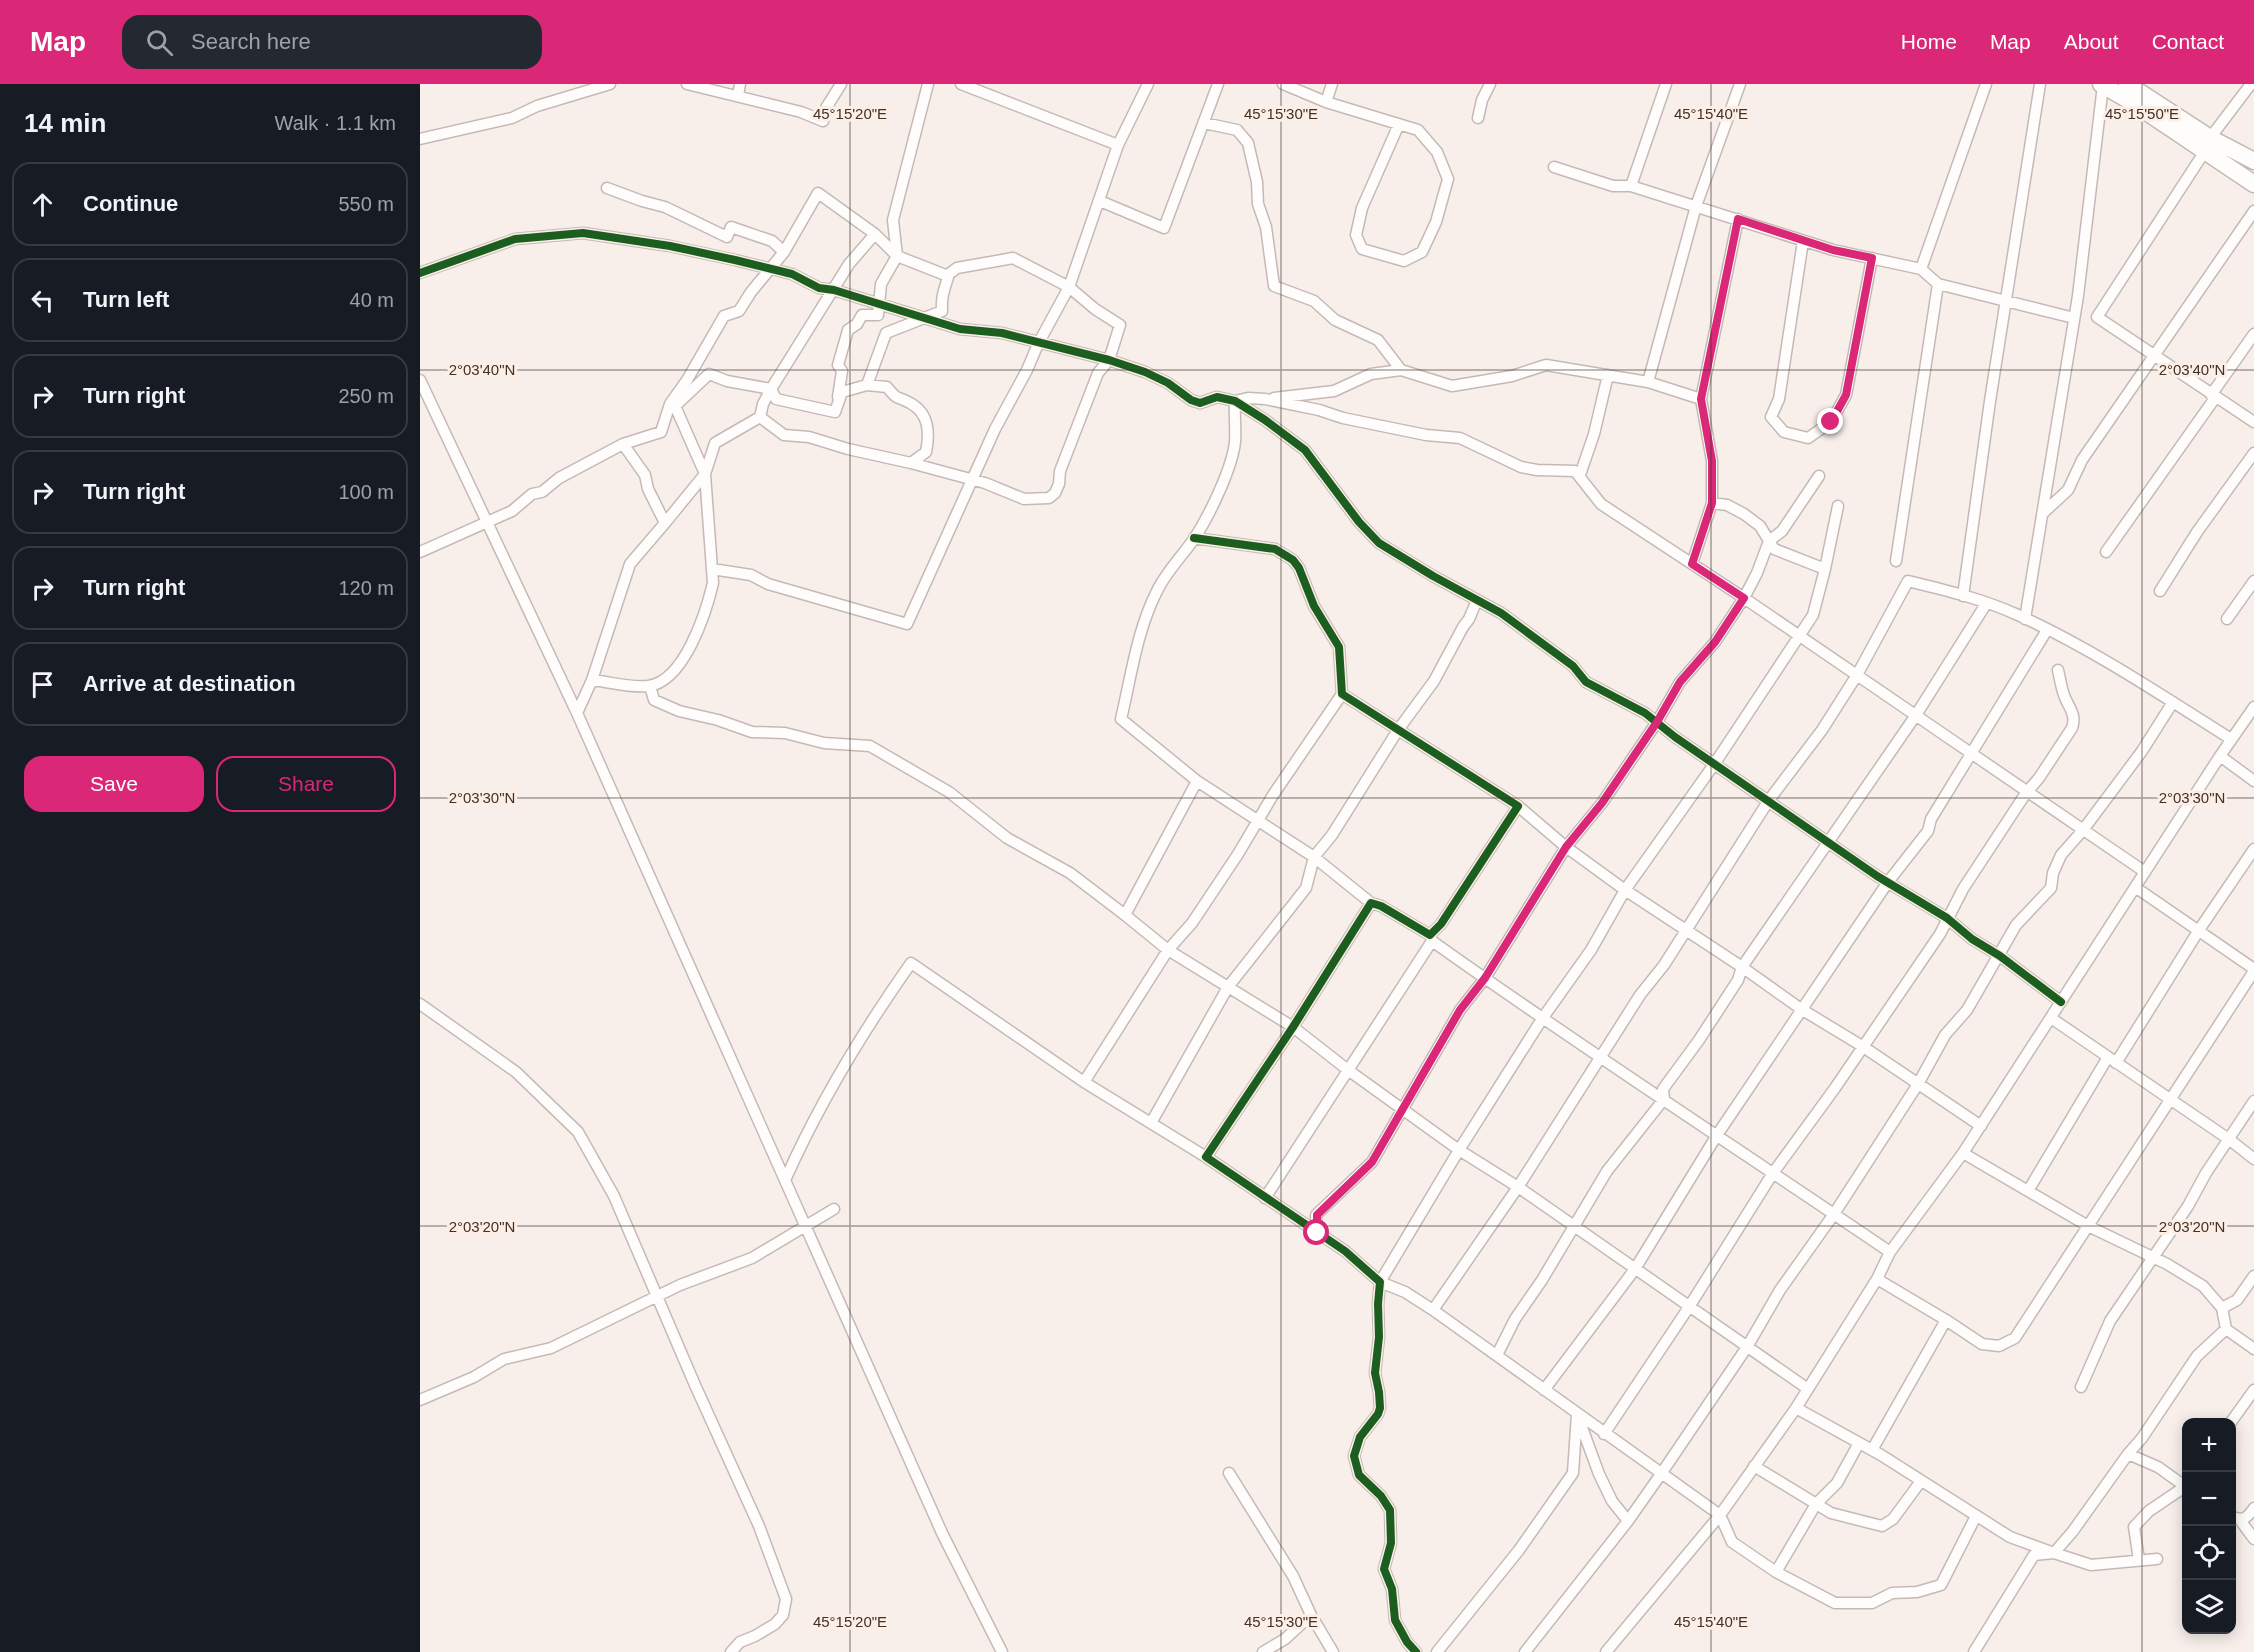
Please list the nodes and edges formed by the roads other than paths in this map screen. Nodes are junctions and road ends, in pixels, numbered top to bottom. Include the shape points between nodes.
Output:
1 (610, 84) edge
2 (687, 84) edge
3 (740, 84) edge
4 (841, 84) edge
5 (928, 84) edge
6 (961, 84) edge
7 (1148, 84) edge
8 (1218, 84) edge
9 (1283, 84) edge
10 (1332, 84) edge
11 (1490, 84) edge
12 (1666, 84) edge
13 (1740, 84) edge
14 (1986, 84) edge
15 (2040, 84) edge
16 (2127, 84) edge
17 (2251, 84) edge
18 (2102, 85) edge
19 (738, 96) junction
20 (1326, 102) junction
21 (1478, 118) dead end
22 (1204, 123) junction
23 (1399, 124) junction
24 (420, 139) edge
25 (1118, 145) junction
26 (2207, 145) junction
27 (2254, 161) edge
28 (1554, 167) dead end
29 (2254, 184) edge
30 (1631, 186) junction
31 (608, 188) dead end
32 (1100, 201) junction
33 (1696, 206) junction
34 (2254, 211) edge
35 (1738, 219) junction
36 (874, 234) junction
37 (1803, 241) junction
38 (784, 252) junction
39 (897, 256) junction
40 (1872, 258) junction
41 (1921, 269) junction
42 (770, 270) junction
43 (420, 273) edge
44 (948, 276) junction
45 (1938, 284) junction
46 (1070, 287) junction
47 (834, 290) junction
48 (2006, 302) junction
49 (879, 304) junction
50 (924, 318) junction
51 (2074, 318) junction
52 (2254, 334) edge
53 (1038, 344) junction
54 (2155, 354) junction
55 (1109, 360) junction
56 (1401, 370) junction
57 (1608, 375) junction
58 (420, 380) edge
59 (1648, 382) junction
60 (867, 385) junction
61 (771, 390) junction
62 (2213, 396) junction
63 (1265, 399) junction
64 (1701, 399) junction
65 (1235, 401) junction
66 (673, 405) junction
67 (836, 412) junction
68 (760, 417) junction
69 (2254, 422) edge
70 (623, 444) junction
71 (2254, 453) edge
72 (911, 463) junction
73 (705, 474) junction
74 (1580, 475) junction
75 (1819, 476) dead end
76 (972, 479) junction
77 (1712, 503) junction
78 (1838, 506) dead end
79 (2042, 514) junction
80 (486, 522) junction
81 (665, 522) junction
82 (1194, 538) junction
83 (1768, 541) junction
84 (420, 552) edge
85 (2106, 552) dead end
86 (1896, 561) dead end
87 (1692, 564) junction
88 (712, 569) junction
89 (1824, 569) junction
90 (2254, 581) edge
91 (2160, 591) dead end
92 (1963, 596) junction
93 (1744, 598) junction
94 (1477, 600) junction
95 (1986, 604) junction
96 (2025, 619) junction
97 (2227, 620) dead end
98 (2047, 630) junction
99 (1799, 635) junction
100 (2058, 670) dead end
101 (1857, 675) junction
102 (592, 680) junction
103 (650, 686) junction
104 (1342, 694) junction
105 (2173, 702) junction
106 (2254, 707) edge
107 (577, 713) junction
108 (1916, 715) junction
109 (1657, 722) junction
110 (1398, 730) junction
111 (2231, 739) junction
112 (1970, 753) junction
113 (2220, 756) junction
114 (1715, 763) junction
115 (1197, 781) junction
116 (2254, 781) edge
117 (2026, 793) junction
118 (1769, 800) junction
119 (1518, 806) junction
120 (1258, 821) junction
121 (2083, 830) junction
122 (1829, 841) junction
123 (1566, 847) junction
124 (2254, 849) edge
125 (1314, 857) junction
126 (2145, 872) junction
127 (1888, 882) junction
128 (2135, 887) junction
129 (1625, 890) junction
130 (1371, 903) junction
131 (1125, 915) junction
132 (1947, 918) junction
133 (1687, 930) junction
134 (2199, 930) junction
135 (1431, 938) junction
136 (1168, 950) junction
137 (2000, 956) junction
138 (1743, 967) junction
139 (2254, 970) edge
140 (1485, 978) junction
141 (1228, 987) junction
142 (2061, 1002) junction
143 (420, 1004) edge
144 (1801, 1009) junction
145 (1542, 1018) junction
146 (2051, 1018) junction
147 (1293, 1027) junction
148 (1862, 1046) junction
149 (1602, 1057) junction
150 (2112, 1060) junction
151 (1348, 1070) junction
152 (1084, 1082) junction
153 (1918, 1084) junction
154 (1664, 1099) junction
155 (2170, 1099) junction
156 (2254, 1101) edge
157 (1402, 1109) junction
158 (1151, 1123) junction
159 (1981, 1126) junction
160 (1717, 1135) junction
161 (2230, 1140) junction
162 (1459, 1150) junction
163 (1964, 1153) junction
164 (1206, 1157) junction
165 (2254, 1159) edge
166 (1773, 1173) junction
167 (786, 1178) junction
168 (1518, 1187) junction
169 (2028, 1191) junction
170 (1265, 1198) junction
171 (834, 1209) dead end
172 (1834, 1214) junction
173 (806, 1225) junction
174 (1573, 1226) junction
175 (2088, 1226) junction
176 (1317, 1233) junction
177 (1890, 1252) junction
178 (2153, 1257) junction
179 (1635, 1269) junction
180 (2254, 1276) edge
181 (1877, 1279) junction
182 (1380, 1282) junction
183 (656, 1296) junction
184 (1689, 1307) junction
185 (2222, 1308) junction
186 (1433, 1310) junction
187 (1946, 1320) junction
188 (2226, 1329) junction
189 (1747, 1347) junction
190 (2254, 1349) edge
191 (1497, 1355) junction
192 (2081, 1387) dead end
193 (1808, 1389) junction
194 (1544, 1390) junction
195 (2254, 1390) edge
196 (420, 1400) edge
197 (1796, 1408) junction
198 (1578, 1414) junction
199 (2234, 1418) edge
200 (1604, 1434) junction
201 (1859, 1443) junction
202 (1872, 1450) junction
203 (2128, 1454) junction
204 (1754, 1466) junction
205 (1230, 1473) dead end
206 (1661, 1474) junction
207 (1921, 1481) junction
208 (2182, 1484) edge
209 (2182, 1490) edge
210 (1816, 1504) junction
211 (2254, 1508) edge
212 (1720, 1515) junction
213 (1976, 1516) junction
214 (2236, 1519) edge
215 (1628, 1521) junction
216 (2254, 1539) edge
217 (2054, 1553) junction
218 (2157, 1559) dead end
219 (2139, 1560) junction
220 (1776, 1572) junction
221 (1311, 1615) junction
222 (731, 1652) edge
223 (1002, 1652) edge
224 (1263, 1652) edge
225 (1333, 1652) edge
226 (1416, 1652) edge
227 (1437, 1652) edge
228 (1526, 1652) edge
229 (1606, 1652) edge
230 (1974, 1652) edge

1 - 24 street via 537,106 512,118
2 - 19 street
3 - 19 street
4 - 19 street via 823,121
5 - 39 street via 893,220
6 - 25 street
7 - 25 street
8 - 22 street
9 - 20 street
10 - 20 street
11 - 21 street
12 - 30 street
13 - 33 street
14 - 41 street
15 - 48 street
16 - 26 highway
17 - 26 street
18 - 26 highway
18 - 51 street
20 - 23 street
22 - 32 street via 1164,228
22 - 56 street via 1237,130 1248,143 1274,286 1314,301 1335,320 1378,340
23 - 23 street via 1418,130 1437,152 1448,179 1436,222 1422,252 1404,261 1362,249 1356,235 1362,208
25 - 32 street
26 - 27 highway
26 - 29 highway
26 - 54 street via 2097,317
28 - 30 street via 1613,186
30 - 33 street
31 - 38 street via 664,207 727,237 731,227 772,241
32 - 46 street
33 - 35 street
33 - 59 street
34 - 54 street
35 - 37 street
35 - 64 street
36 - 38 street via 818,193
36 - 39 street
36 - 47 street
37 - 40 street
37 - 40 street via 1779,399 1771,417 1784,432 1808,438 1831,422 1846,395
38 - 42 street
39 - 44 street
39 - 49 street via 881,284
40 - 41 street
41 - 45 street
42 - 43 street via 670,246 583,233 515,239
42 - 47 street
42 - 66 street via 739,311 724,316
44 - 46 street via 957,268 1013,258
44 - 50 street via 941,296 942,311
45 - 48 street
45 - 86 street
46 - 53 street
46 - 55 street via 1120,325
47 - 49 street
47 - 61 street
48 - 51 street
48 - 92 street
49 - 50 street
49 - 67 street via 878,315 862,315 848,330 838,364 842,371
50 - 53 street
50 - 60 street via 886,333
51 - 79 street
52 - 62 street
53 - 55 street
53 - 76 street
54 - 62 street
54 - 79 street via 2082,460 2068,490
55 - 65 street via 1144,372 1200,403 1217,397
55 - 76 street via 1098,373 1055,493 1049,498 1024,499
56 - 57 street via 1452,386 1512,376 1546,365
56 - 63 street via 1371,374 1334,391
57 - 59 street
57 - 74 street
58 - 80 street
59 - 64 street
60 - 67 street via 842,392
60 - 72 street via 887,387 896,399 909,402 925,415 927,452
61 - 66 street via 709,374
61 - 67 street via 776,399
61 - 68 street
62 - 69 street
62 - 85 street
63 - 65 street
63 - 74 street via 1426,435 1460,438 1521,467 1570,470
64 - 77 street via 1712,461
65 - 82 street via 1235,442 1229,466
65 - 94 street via 1305,450 1379,543
66 - 70 street via 661,432
66 - 73 street
68 - 72 street via 784,435 809,437
68 - 73 street via 715,443
70 - 80 street via 559,478 542,492 532,494 512,511
70 - 81 street via 645,475
71 - 91 street
72 - 76 street
73 - 81 street
73 - 88 street
74 - 87 street via 1601,504
75 - 83 street via 1782,531
76 - 88 street via 907,624 768,584 751,575
77 - 83 street via 1744,514 1760,526
77 - 87 street
78 - 89 street
79 - 96 street
80 - 84 street
80 - 107 street
81 - 102 street via 630,564
82 - 104 street via 1275,549 1293,560 1339,647
82 - 115 street via 1168,573 1144,623 1121,720
83 - 89 street via 1782,554
83 - 93 street
87 - 93 street
88 - 103 street via 709,599 685,658 671,674
89 - 99 street via 1813,615
90 - 97 street
92 - 95 street
92 - 101 street via 1908,581
93 - 99 street
93 - 109 street via 1715,642 1680,682
94 - 109 street via 1573,666 1586,682
94 - 110 street via 1434,681
95 - 96 street
95 - 108 street
96 - 98 street
98 - 105 street via 2092,652
98 - 112 street
99 - 101 street
99 - 114 street
100 - 117 street via 2074,721
101 - 108 street
101 - 118 street via 1822,730
102 - 103 street
102 - 107 street
103 - 131 street via 654,700 752,732 870,746 949,792 1007,838 1070,873
104 - 110 street
104 - 120 street
105 - 111 street
105 - 121 street
106 - 111 street
107 - 167 street
108 - 112 street
108 - 122 street
109 - 114 street
109 - 123 street via 1602,803
110 - 119 street
110 - 125 street
111 - 113 street
112 - 117 street
112 - 127 street via 1931,819 1928,831
113 - 116 street
113 - 126 street
114 - 118 street
114 - 129 street
115 - 120 street
115 - 131 street
117 - 121 street
117 - 132 street
118 - 122 street
118 - 133 street
119 - 123 street
119 - 135 street
120 - 125 street
120 - 136 street via 1192,923
121 - 126 street
121 - 137 street via 2061,855 2051,888 2016,925
122 - 127 street
122 - 138 street
123 - 129 street
123 - 140 street
124 - 134 street
125 - 130 street
125 - 141 street via 1306,888
126 - 128 street
127 - 132 street
127 - 144 street
128 - 134 street
128 - 142 street
129 - 133 street
129 - 145 street via 1591,950
130 - 135 street
130 - 147 street
131 - 136 street
132 - 137 street
132 - 148 street via 1940,934
133 - 138 street
133 - 149 street
134 - 139 street
134 - 150 street
135 - 140 street
135 - 151 street
136 - 141 street
136 - 152 street
137 - 142 street
137 - 153 street via 1967,1010 1945,1035
138 - 144 street
138 - 154 street via 1699,1040 1663,1089
139 - 155 street
140 - 145 street
140 - 157 street via 1460,1010
141 - 147 street
141 - 158 street
142 - 146 street
143 - 183 street via 516,1072 578,1132 614,1196
144 - 148 street
144 - 160 street
145 - 149 street
145 - 162 street
146 - 150 street
146 - 159 street
147 - 151 street
147 - 164 street
148 - 153 street
148 - 166 street
149 - 154 street
149 - 168 street
150 - 155 street
150 - 169 street
151 - 157 street
151 - 170 street
152 - 158 street
152 - 167 street via 910,963 872,1018 807,1129
153 - 159 street
153 - 172 street
154 - 160 street
154 - 174 street via 1607,1171
155 - 161 street
155 - 175 street
156 - 161 street
157 - 162 street
157 - 176 street via 1372,1162 1317,1215
158 - 164 street
159 - 163 street
160 - 166 street
160 - 179 street
161 - 165 street
161 - 178 street
162 - 168 street
162 - 182 street
163 - 169 street
163 - 177 street
164 - 170 street
166 - 172 street
166 - 184 street
167 - 173 street
168 - 174 street
168 - 186 street
169 - 175 street
170 - 176 street
171 - 173 street
172 - 177 street
172 - 189 street via 1780,1290
173 - 183 street via 752,1258
173 - 223 street via 942,1533
174 - 179 street
174 - 191 street
175 - 178 street
175 - 187 street via 2015,1338 1998,1346 1982,1344
176 - 182 street via 1351,1255
177 - 181 street
178 - 185 street via 2203,1286
178 - 192 street via 2110,1321
179 - 184 street
179 - 194 street
180 - 185 street via 2237,1299
181 - 187 street
181 - 193 street
182 - 186 street
182 - 226 street via 1375,1373 1380,1408 1356,1445 1355,1466 1390,1510 1391,1543 1384,1569 1392,1589 1395,1620
183 - 196 street via 551,1348 504,1359 474,1377
183 - 222 street via 759,1526 786,1599 783,1615 775,1624 740,1642
184 - 189 street
184 - 200 street
185 - 188 street
186 - 191 street
187 - 202 street
188 - 190 street
188 - 203 street via 2197,1356
189 - 193 street
189 - 206 street
191 - 194 street
193 - 197 street
194 - 198 street
195 - 199 street
197 - 201 street
197 - 204 street
198 - 200 street
198 - 215 street via 1612,1502
198 - 227 street via 1573,1473 1519,1550
200 - 206 street
201 - 202 street
201 - 210 street via 1837,1483
202 - 207 street
203 - 208 street via 2158,1467
203 - 217 street
204 - 210 street
204 - 212 street
205 - 221 street via 1293,1576
206 - 212 street
206 - 215 street
207 - 210 street via 1893,1519 1882,1526 1831,1513
207 - 213 street
209 - 219 street via 2149,1511 2134,1527
210 - 220 street
211 - 214 street via 2247,1518
212 - 220 street via 1732,1542
212 - 229 street
213 - 217 street via 2010,1537
213 - 220 street via 1941,1585 1917,1592 1892,1593 1872,1603 1835,1603
214 - 216 street
215 - 228 street
217 - 219 street via 2091,1565
217 - 230 street via 2034,1555
218 - 219 street
221 - 224 street via 1285,1639
221 - 225 street

